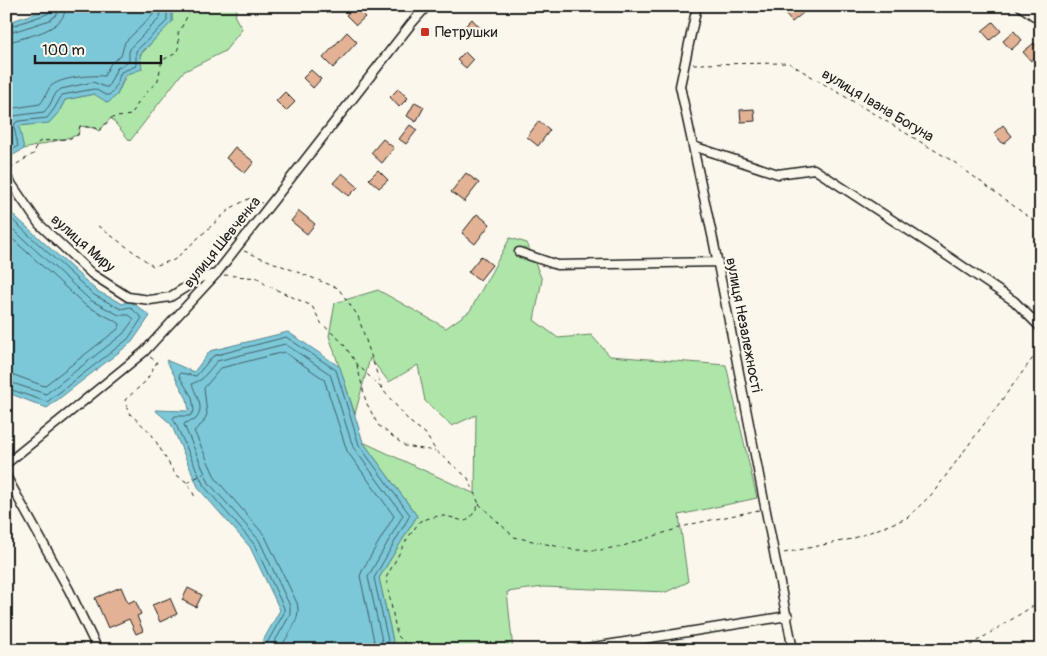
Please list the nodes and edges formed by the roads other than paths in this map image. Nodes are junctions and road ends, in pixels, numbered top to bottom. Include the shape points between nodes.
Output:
1 (427, 6) edge
2 (697, 6) edge
3 (1022, 6) edge
4 (1041, 20) edge
5 (693, 146) junction
6 (6, 176) edge
7 (519, 252) dead end
8 (718, 262) junction
9 (216, 274) junction
10 (1041, 328) edge
11 (6, 464) edge
12 (6, 476) edge
13 (788, 616) junction
14 (98, 650) edge
15 (575, 650) edge
16 (793, 650) edge

1 - 9 street, вулиця Шевченка
2 - 5 street, вулиця Незалежності via 680,86
3 - 4 street
5 - 8 street, вулиця Незалежності
5 - 10 street via 778,174 814,169 1014,301
6 - 9 street, вулиця Миру via 39,224 92,274 128,297 150,300 170,297 202,278
7 - 8 street via 557,265
8 - 13 street, вулиця Незалежності
9 - 11 street, вулиця Шевченка via 144,352
12 - 14 street
13 - 15 street
13 - 16 street, вулиця Незалежності

